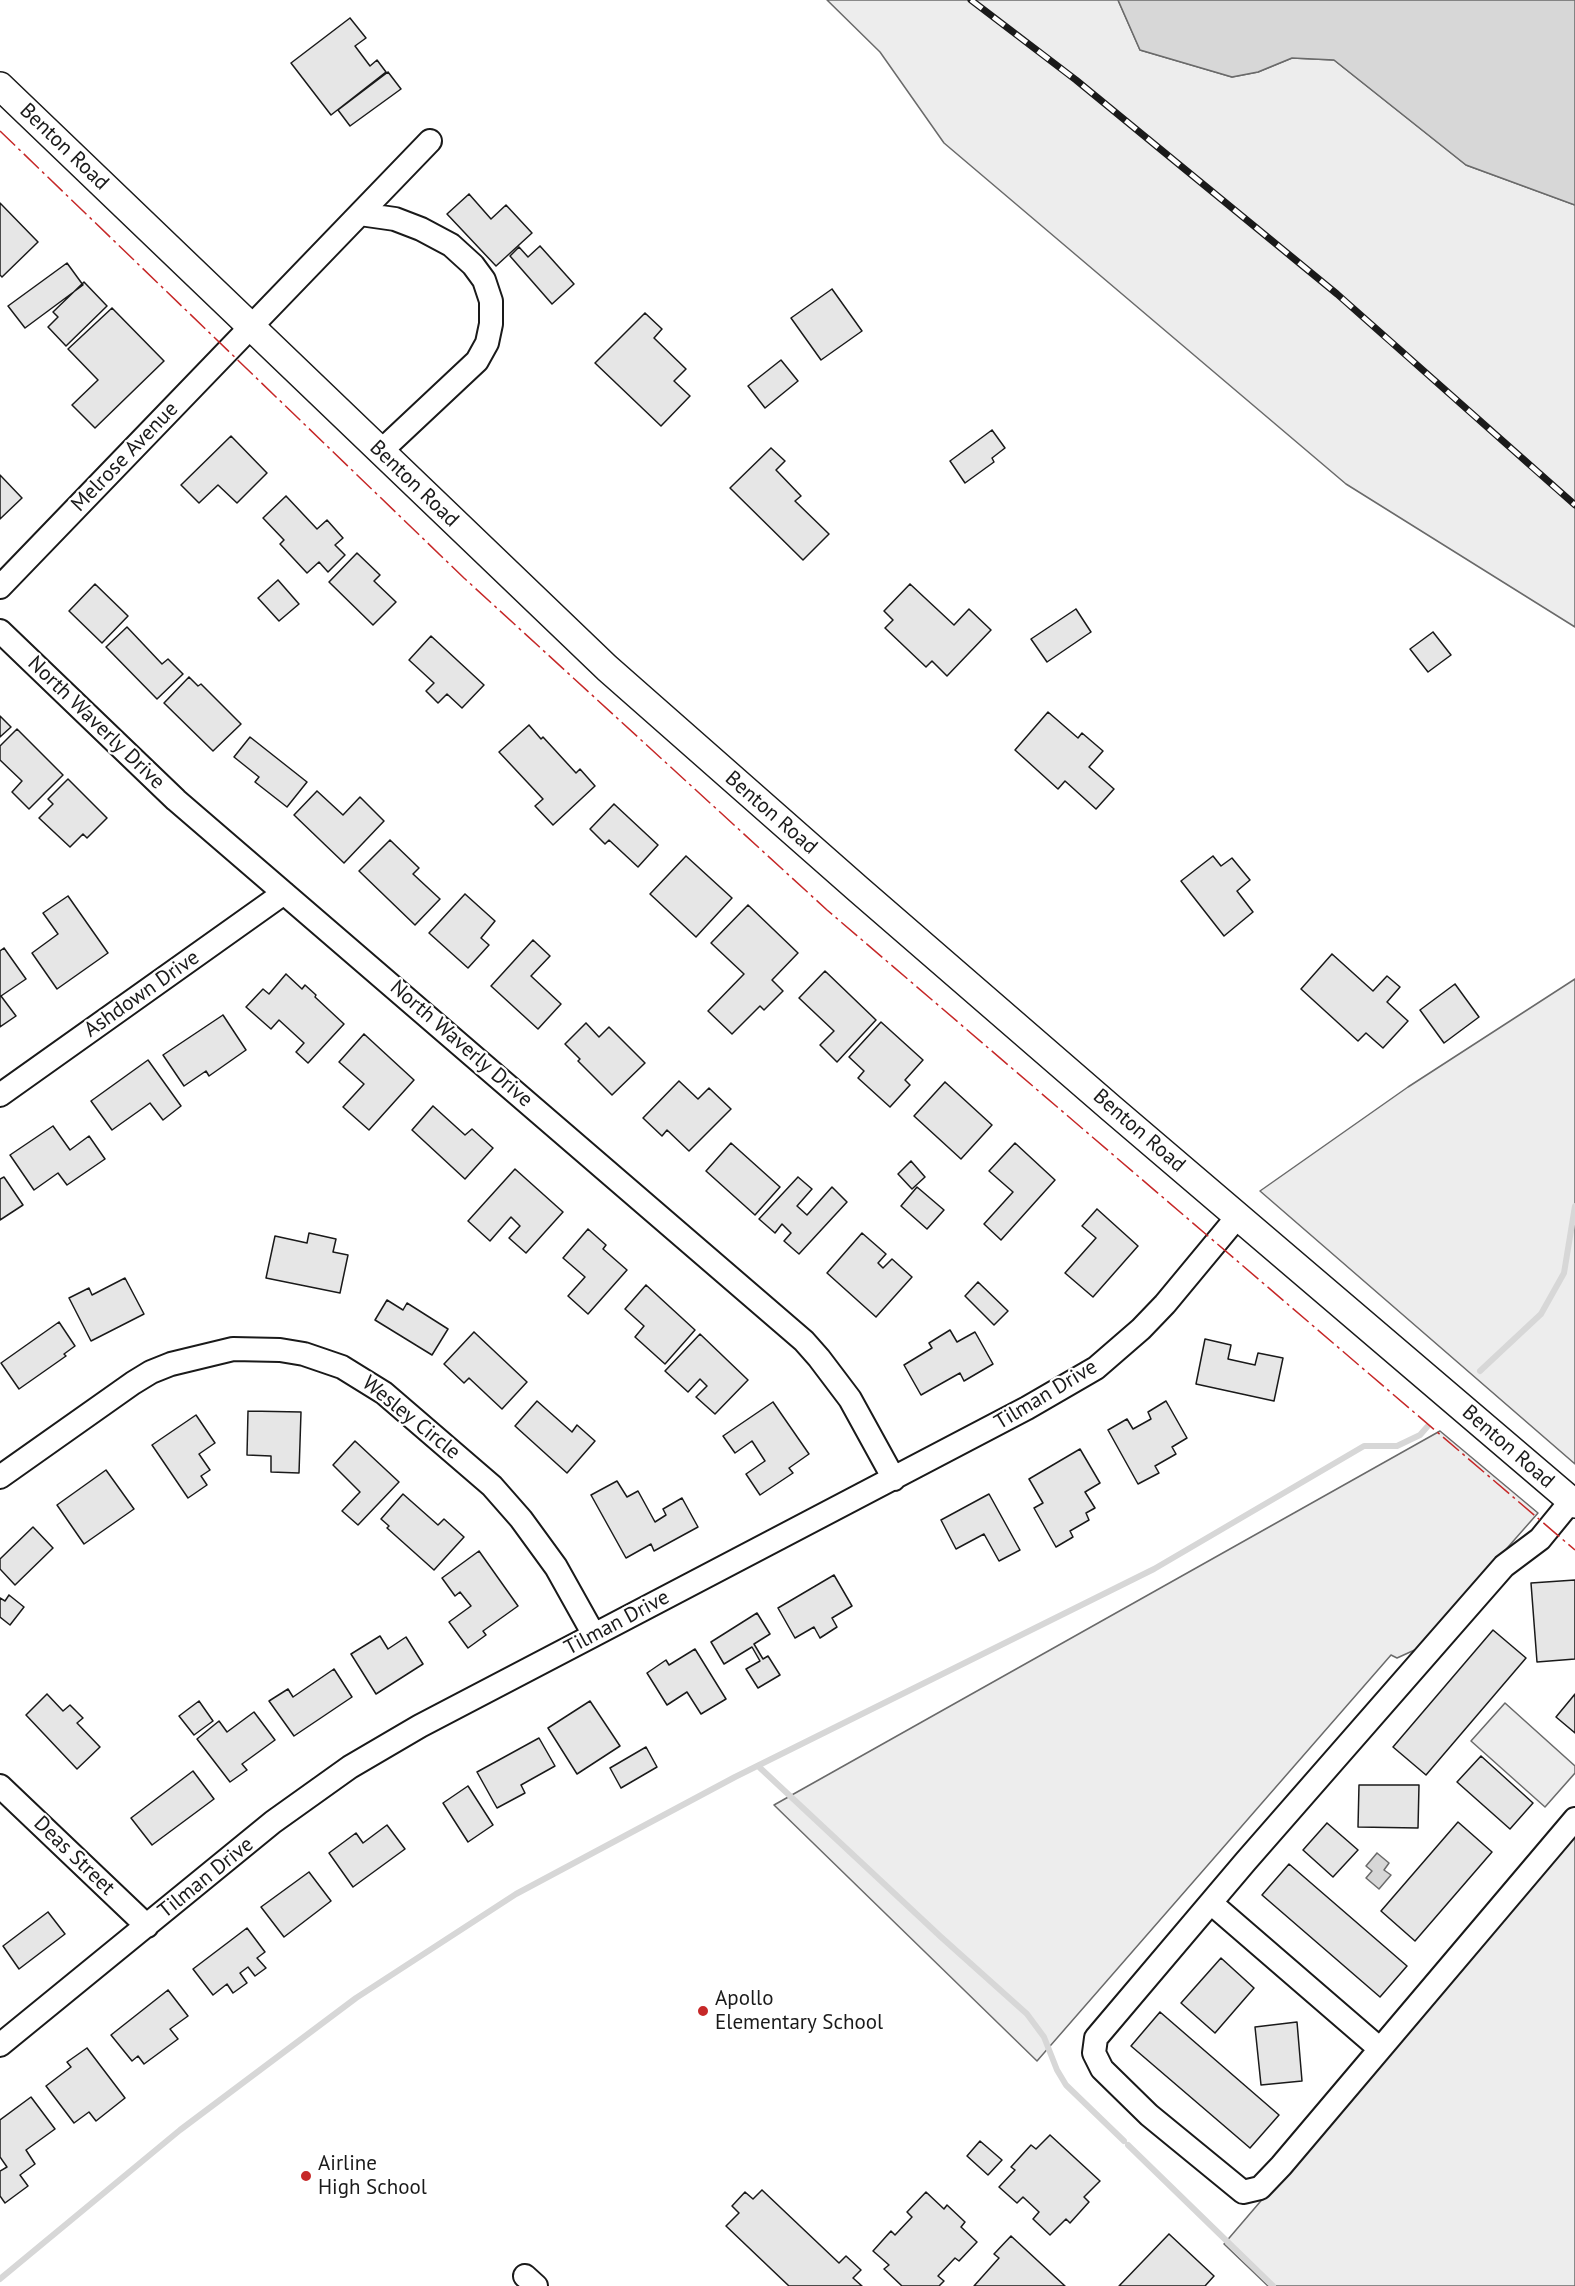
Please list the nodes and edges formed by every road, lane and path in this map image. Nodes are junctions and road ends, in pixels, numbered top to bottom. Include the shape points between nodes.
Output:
1 (0, 86) edge
2 (430, 141) dead end
3 (360, 214) junction
4 (250, 327) junction
5 (380, 452) junction
6 (0, 587) edge
7 (0, 631) edge
8 (284, 893) junction
9 (0, 1095) edge
10 (1238, 1216) junction
11 (0, 1477) edge
12 (894, 1479) junction
13 (1573, 1502) edge
14 (594, 1635) junction
15 (0, 1786) edge
16 (1575, 1819) edge
17 (1211, 1903) junction
18 (147, 1926) junction
19 (0, 2045) edge
20 (1380, 2049) junction

1 - 4 main road, Benton Road
2 - 3 street, Melrose Avenue
3 - 4 street, Melrose Avenue
3 - 5 street via 395,219 451,245 484,280 491,301 492,324 477,361
4 - 5 main road, Benton Road
4 - 6 street, Melrose Avenue
5 - 10 main road, Benton Road via 607,668
7 - 8 street, North Waverly Drive via 176,800
8 - 9 street, Ashdown Drive
8 - 12 street, North Waverly Drive via 804,1341 850,1399
10 - 12 street, Tilman Drive via 1166,1304 1096,1368
10 - 13 main road, Benton Road
11 - 14 street, Wesley Circle via 132,1383 161,1368 233,1349 304,1354 342,1367 384,1393 492,1486 537,1539
12 - 14 street, Tilman Drive
13 - 17 street via 1540,1539 1504,1566
14 - 18 street, Tilman Drive via 350,1767 273,1822
15 - 18 street, Deas Street
16 - 20 street
17 - 20 street
17 - 20 street via 1096,2038 1094,2053 1102,2069 1149,2115 1244,2192 1260,2188
18 - 19 street, Tilman Drive

